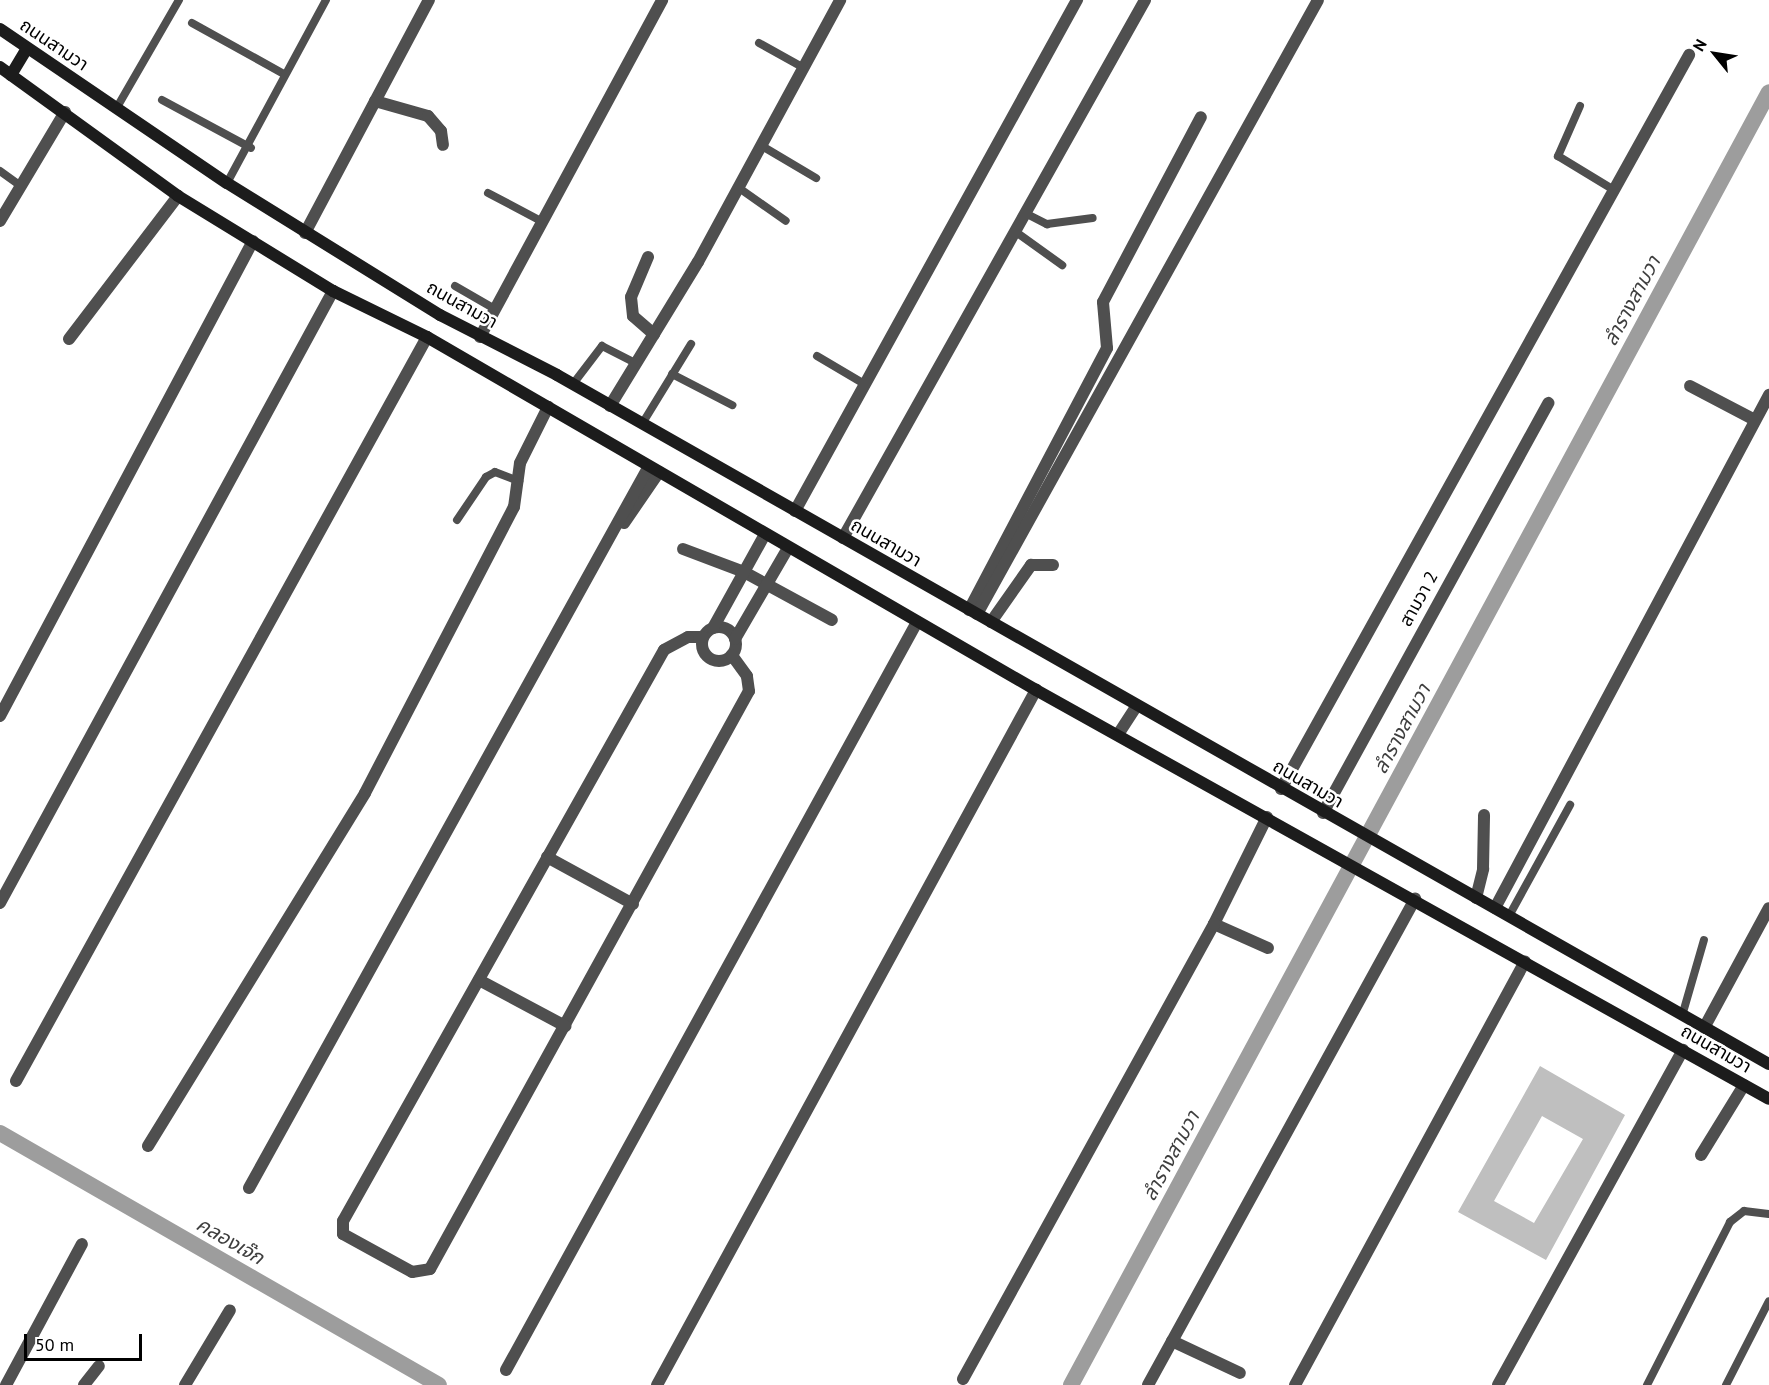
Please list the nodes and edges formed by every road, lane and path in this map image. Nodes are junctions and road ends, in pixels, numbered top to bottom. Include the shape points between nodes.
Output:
1 (179, 0) edge
2 (326, 0) edge
3 (429, 0) edge
4 (662, 0) edge
5 (840, 0) edge
6 (1077, 0) edge
7 (1145, 0) edge
8 (1317, 0) edge
9 (192, 23) dead end
10 (0, 29) edge
11 (759, 43) dead end
12 (27, 48) junction
13 (1689, 55) dead end
14 (0, 67) edge
15 (804, 68) junction
16 (284, 74) junction
17 (11, 75) junction
18 (162, 100) dead end
19 (375, 101) junction
20 (1580, 106) dead end
21 (116, 109) junction
22 (65, 112) junction
23 (1201, 117) dead end
24 (443, 146) dead end
25 (762, 146) junction
26 (251, 148) junction
27 (0, 171) edge
28 (816, 178) dead end
29 (227, 183) junction
30 (19, 185) junction
31 (739, 188) junction
32 (1614, 190) junction
33 (488, 193) dead end
34 (178, 196) junction
35 (1025, 213) junction
36 (1093, 218) dead end
37 (0, 220) edge
38 (786, 221) dead end
39 (543, 222) junction
40 (305, 232) junction
41 (1016, 232) junction
42 (253, 241) junction
43 (648, 257) dead end
44 (1062, 265) dead end
45 (455, 286) dead end
46 (333, 291) junction
47 (495, 309) junction
48 (654, 334) junction
49 (427, 337) junction
50 (480, 337) junction
51 (69, 339) dead end
52 (691, 344) dead end
53 (817, 356) dead end
54 (636, 363) junction
55 (672, 374) junction
56 (573, 384) junction
57 (866, 385) junction
58 (1690, 386) dead end
59 (1769, 395) edge
60 (1548, 403) dead end
61 (732, 405) dead end
62 (610, 406) junction
63 (548, 407) junction
64 (1755, 420) junction
65 (642, 424) junction
66 (654, 469) junction
67 (519, 481) junction
68 (795, 511) junction
69 (457, 520) dead end
70 (765, 534) junction
71 (843, 538) junction
72 (788, 548) junction
73 (683, 549) dead end
74 (1053, 565) dead end
75 (744, 572) junction
76 (768, 584) junction
77 (973, 612) junction
78 (832, 620) dead end
79 (917, 622) junction
80 (991, 622) junction
81 (713, 628) junction
82 (703, 637) junction
83 (735, 639) junction
84 (732, 656) junction
85 (1036, 690) junction
86 (1136, 707) junction
87 (0, 716) edge
88 (1119, 733) junction
89 (1281, 789) junction
90 (1570, 805) dead end
91 (1323, 813) junction
92 (1485, 815) dead end
93 (1267, 817) junction
94 (547, 857) junction
95 (1476, 898) junction
96 (1415, 899) junction
97 (0, 903) edge
98 (633, 904) junction
99 (1495, 908) junction
100 (1769, 908) edge
101 (1509, 916) junction
102 (1214, 924) junction
103 (1704, 940) dead end
104 (1268, 948) dead end
105 (1525, 961) junction
106 (479, 980) junction
107 (1682, 1016) junction
108 (565, 1026) junction
109 (1704, 1028) junction
110 (1683, 1050) junction
111 (1769, 1065) edge
112 (15, 1082) dead end
113 (1744, 1085) junction
114 (1769, 1099) edge
115 (148, 1146) dead end
116 (1701, 1155) dead end
117 (249, 1188) dead end
118 (1769, 1214) edge
119 (82, 1244) dead end
120 (1769, 1301) edge
121 (230, 1310) dead end
122 (1172, 1341) junction
123 (99, 1366) dead end
124 (506, 1370) dead end
125 (1240, 1373) dead end
126 (963, 1379) dead end
127 (6, 1385) edge
128 (84, 1385) edge
129 (185, 1385) edge
130 (657, 1385) edge
131 (1148, 1385) edge
132 (1295, 1385) edge
133 (1498, 1385) edge
134 (1647, 1385) edge
135 (1726, 1385) edge

1 - 21 lane
2 - 16 lane
3 - 19 street
4 - 39 street
5 - 15 street
6 - 57 street
7 - 35 street
8 - 77 street
9 - 16 lane
10 - 12 street, ถนนสามวา
11 - 15 lane
12 - 17 street
12 - 21 street, ถนนสามวา
13 - 32 street
14 - 17 street, ถนนสามวา
15 - 25 street
16 - 26 lane
17 - 22 street, ถนนสามวา
18 - 26 lane
19 - 24 street via 428,116 441,131
19 - 40 street
20 - 32 lane via 1558,156
21 - 29 street, ถนนสามวา
22 - 30 street
22 - 34 street, ถนนสามวา
23 - 77 street via 1103,302 1107,348
25 - 28 lane
25 - 31 street
26 - 29 lane
27 - 30 lane
29 - 40 street, ถนนสามวา
30 - 37 street
31 - 38 lane
31 - 48 street
32 - 89 street
33 - 39 lane
34 - 42 street, ถนนสามวา
34 - 51 street
35 - 36 lane via 1047,224
35 - 41 street
39 - 47 street
40 - 50 street, ถนนสามวา
41 - 44 lane
41 - 71 street
42 - 46 street, ถนนสามวา
42 - 87 street
43 - 48 street via 631,297 633,316
45 - 47 lane
46 - 49 street, ถนนสามวา
46 - 97 street
47 - 50 street
48 - 54 street
49 - 63 street, ถนนสามวา
49 - 112 street
50 - 56 street, ถนนสามวา
52 - 55 lane
53 - 57 lane
54 - 56 lane via 602,346
54 - 62 street
55 - 61 lane
55 - 65 lane
56 - 62 street, ถนนสามวา
57 - 68 street
58 - 64 street
59 - 64 street
60 - 91 street, สามวา 2
62 - 65 street, ถนนสามวา
63 - 66 street, ถนนสามวา
63 - 67 street via 520,463
64 - 99 street
65 - 68 street, ถนนสามวา
66 - 70 street, ถนนสามวา
66 - 117 street via 610,540
67 - 69 lane via 495,472 486,477
67 - 115 street via 514,507 364,793
68 - 71 street, ถนนสามวา
70 - 72 street, ถนนสามวา
70 - 75 street
71 - 77 street, ถนนสามวา
72 - 76 street
72 - 79 street, ถนนสามวา
73 - 75 street
74 - 80 street via 1031,565
75 - 76 street
75 - 81 street
76 - 78 street
76 - 83 street
77 - 80 street, ถนนสามวา
79 - 85 street, ถนนสามวา
79 - 124 street
80 - 86 street, ถนนสามวา
81 - 82 street
81 - 83 street via 730,632
82 - 84 street via 709,659
82 - 94 street via 688,637 664,650
83 - 84 street
84 - 98 street via 747,676 749,692
85 - 88 street, ถนนสามวา
85 - 130 street
86 - 88 street
86 - 89 street, ถนนสามวา
88 - 93 street, ถนนสามวา
89 - 91 street, ถนนสามวา
90 - 101 lane
91 - 95 street, ถนนสามวา
92 - 95 street via 1484,869
93 - 96 street, ถนนสามวา
93 - 102 street
94 - 98 street
94 - 106 street
95 - 99 street, ถนนสามวา
96 - 105 street, ถนนสามวา
96 - 122 street
98 - 108 street
99 - 101 street, ถนนสามวา
100 - 109 street
101 - 107 street, ถนนสามวา
102 - 104 street
102 - 126 street
103 - 107 lane
105 - 110 street, ถนนสามวา
105 - 132 street
106 - 108 street
106 - 108 street via 341,1226 343,1234 412,1272 430,1269
107 - 109 street, ถนนสามวา
109 - 111 street, ถนนสามวา
110 - 113 street, ถนนสามวา
110 - 133 street
113 - 114 street, ถนนสามวา
113 - 116 street
118 - 134 lane via 1744,1211 1730,1222
119 - 127 street
120 - 135 lane
121 - 129 street
122 - 125 street
122 - 131 street
123 - 128 street

